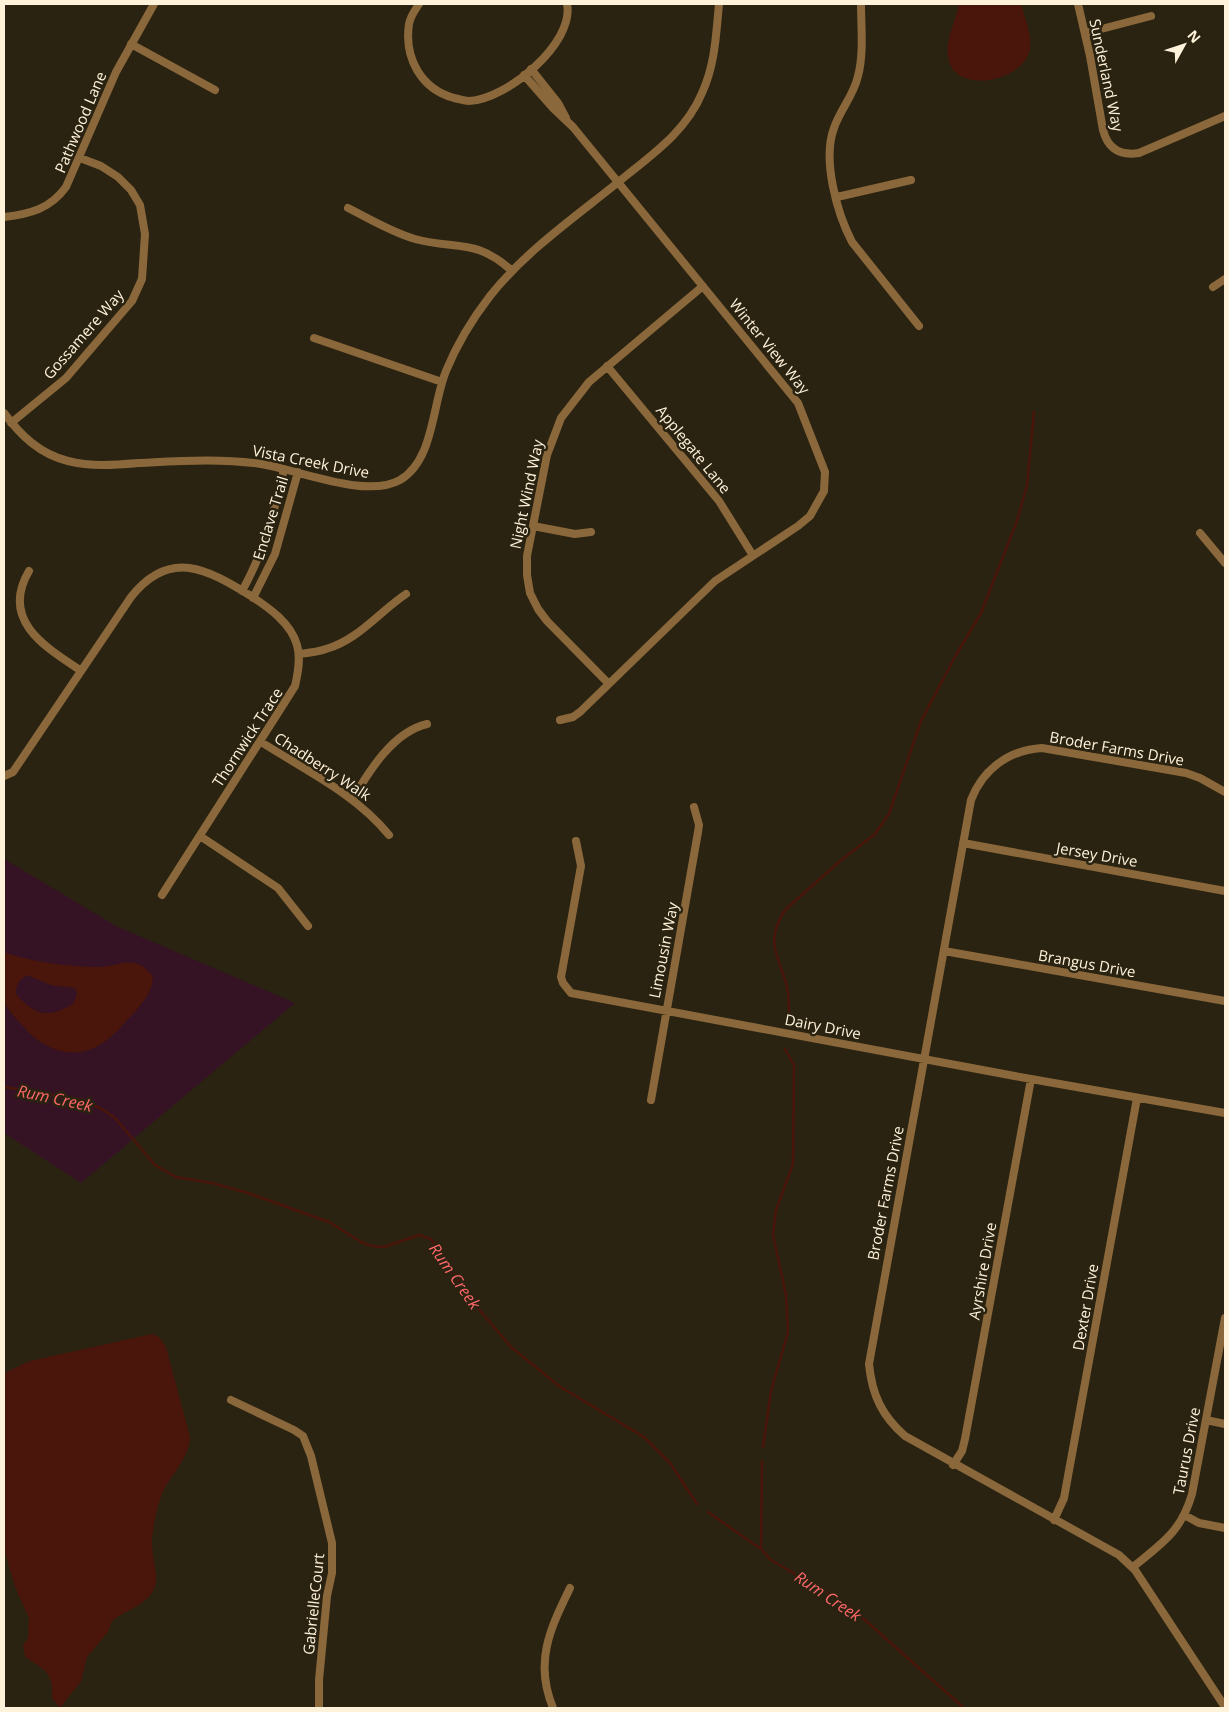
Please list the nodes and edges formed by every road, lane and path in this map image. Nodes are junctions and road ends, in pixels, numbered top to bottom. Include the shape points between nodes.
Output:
1 (154, 4) edge
2 (419, 4) edge
3 (567, 4) edge
4 (719, 4) edge
5 (861, 4) edge
6 (1078, 4) edge
7 (1151, 16) dead end
8 (1086, 33) junction
9 (131, 44) junction
10 (531, 69) junction
11 (524, 74) junction
12 (215, 90) dead end
13 (1225, 116) edge
14 (569, 122) junction
15 (80, 158) junction
16 (911, 180) dead end
17 (618, 182) junction
18 (837, 197) junction
19 (348, 208) dead end
20 (4, 217) edge
21 (512, 271) junction
22 (1225, 279) edge
23 (703, 286) junction
24 (1214, 287) dead end
25 (918, 326) dead end
26 (314, 338) dead end
27 (607, 366) junction
28 (442, 382) junction
29 (4, 414) edge
30 (12, 423) junction
31 (284, 469) junction
32 (298, 472) junction
33 (533, 526) junction
34 (591, 532) dead end
35 (1200, 533) dead end
36 (268, 535) junction
37 (281, 536) junction
38 (752, 554) junction
39 (1225, 563) edge
40 (29, 571) dead end
41 (242, 591) junction
42 (406, 594) dead end
43 (253, 598) junction
44 (299, 654) junction
45 (80, 670) junction
46 (608, 683) junction
47 (560, 720) dead end
48 (428, 724) dead end
49 (261, 742) junction
50 (4, 776) edge
51 (1225, 792) edge
52 (352, 800) junction
53 (694, 807) dead end
54 (389, 835) dead end
55 (200, 836) junction
56 (576, 841) dead end
57 (963, 843) junction
58 (1225, 891) edge
59 (162, 895) dead end
60 (308, 926) dead end
61 (944, 951) junction
62 (1225, 1001) edge
63 (665, 1011) junction
64 (924, 1059) junction
65 (1030, 1079) junction
66 (1137, 1098) junction
67 (651, 1100) dead end
68 (1225, 1113) edge
69 (1225, 1320) edge
70 (231, 1400) dead end
71 (1206, 1420) junction
72 (1225, 1424) edge
73 (953, 1464) junction
74 (1186, 1516) junction
75 (1054, 1520) junction
76 (1225, 1528) edge
77 (1132, 1567) junction
78 (570, 1588) dead end
79 (1225, 1707) edge
80 (319, 1708) edge
81 (553, 1708) edge

1 - 9 street, Pathwood Lane
2 - 11 street via 409,22 408,50 419,76 441,94 469,101 496,95
3 - 10 street via 562,36
4 - 17 street, Vista Creek Drive via 712,66 695,107 672,138
5 - 18 street via 858,75 836,122 829,147
6 - 8 street, Sunderland Way
7 - 8 street
8 - 13 street, Sunderland Way via 1103,130 1110,145 1118,152 1139,153
9 - 12 street
9 - 15 street, Pathwood Lane
10 - 11 street
10 - 14 street, Winter View Way
11 - 14 street, Winter View Way
14 - 17 street, Winter View Way
15 - 20 street, Pathwood Lane via 70,181 54,200 30,213
15 - 30 street, Gossamere Way via 118,177 140,205 145,234 142,278 132,301 66,378
16 - 18 street
17 - 21 street, Vista Creek Drive
17 - 23 street, Winter View Way
18 - 25 street via 852,242
19 - 21 street via 404,236 480,249
21 - 28 street, Vista Creek Drive via 480,311 456,350
22 - 24 street
23 - 27 street, Night Wind Way
23 - 38 street, Winter View Way via 798,403 825,472 824,491 810,516
26 - 28 street
27 - 33 street, Night Wind Way via 578,393 554,430 546,454
27 - 38 street, Applegate Lane via 719,501
28 - 32 street, Vista Creek Drive via 422,458 400,480 371,488
29 - 30 street, Vista Creek Drive
30 - 31 street, Vista Creek Drive via 40,449 78,463 223,460
31 - 32 street, Vista Creek Drive
31 - 36 street, Enclave Trail
32 - 37 street, Enclave Trail
33 - 34 street via 568,533
33 - 46 street, Night Wind Way via 526,566 534,601 547,621
35 - 39 street
36 - 37 street
36 - 41 street, Enclave Trail
37 - 43 street, Enclave Trail via 269,569
38 - 46 street, Winter View Way via 704,590
40 - 45 street via 21,589 20,605 25,624 40,644
41 - 43 street, Thornwick Trace
41 - 45 street, Thornwick Trace via 213,573 193,568 181,567 154,575 144,581 131,597
42 - 44 street via 338,645
43 - 44 street, Thornwick Trace via 286,625
44 - 49 street, Thornwick Trace via 293,691
45 - 50 street, Thornwick Trace via 13,772
46 - 47 street, Winter View Way via 574,717
48 - 52 street via 413,729 395,742 364,779
49 - 52 street, Chadberry Walk
49 - 55 street, Thornwick Trace
51 - 57 street, Broder Farms Drive via 1186,773 1042,748 1028,749 1004,759 982,778 971,800
52 - 54 street, Chadberry Walk
53 - 63 street, Limousin Way via 698,832
55 - 59 street, Thornwick Trace
55 - 60 street via 278,888
56 - 63 street, Dairy Drive via 581,866 562,983 572,993
57 - 58 street, Jersey Drive
57 - 61 street, Broder Farms Drive
61 - 62 street, Brangus Drive
61 - 64 street, Broder Farms Drive
63 - 64 street, Dairy Drive
63 - 67 street, Limousin Way
64 - 65 street, Dairy Drive
64 - 73 street, Broder Farms Drive via 869,1364 877,1403 893,1426 912,1442
65 - 66 street, Dairy Drive
65 - 73 street, Ayrshire Drive via 965,1439
66 - 68 street, Dairy Drive
66 - 75 street, Dexter Drive via 1064,1498
69 - 71 street, Taurus Drive
70 - 80 street, GabrielleCourt via 303,1436 311,1456 332,1543
71 - 72 street
71 - 74 street, Taurus Drive
73 - 75 street, Broder Farms Drive
74 - 76 street via 1199,1523
74 - 77 street, Taurus Drive via 1171,1535
75 - 77 street, Broder Farms Drive via 1119,1555
77 - 79 street, Broder Farms Drive
78 - 81 street via 545,1647 546,1683

